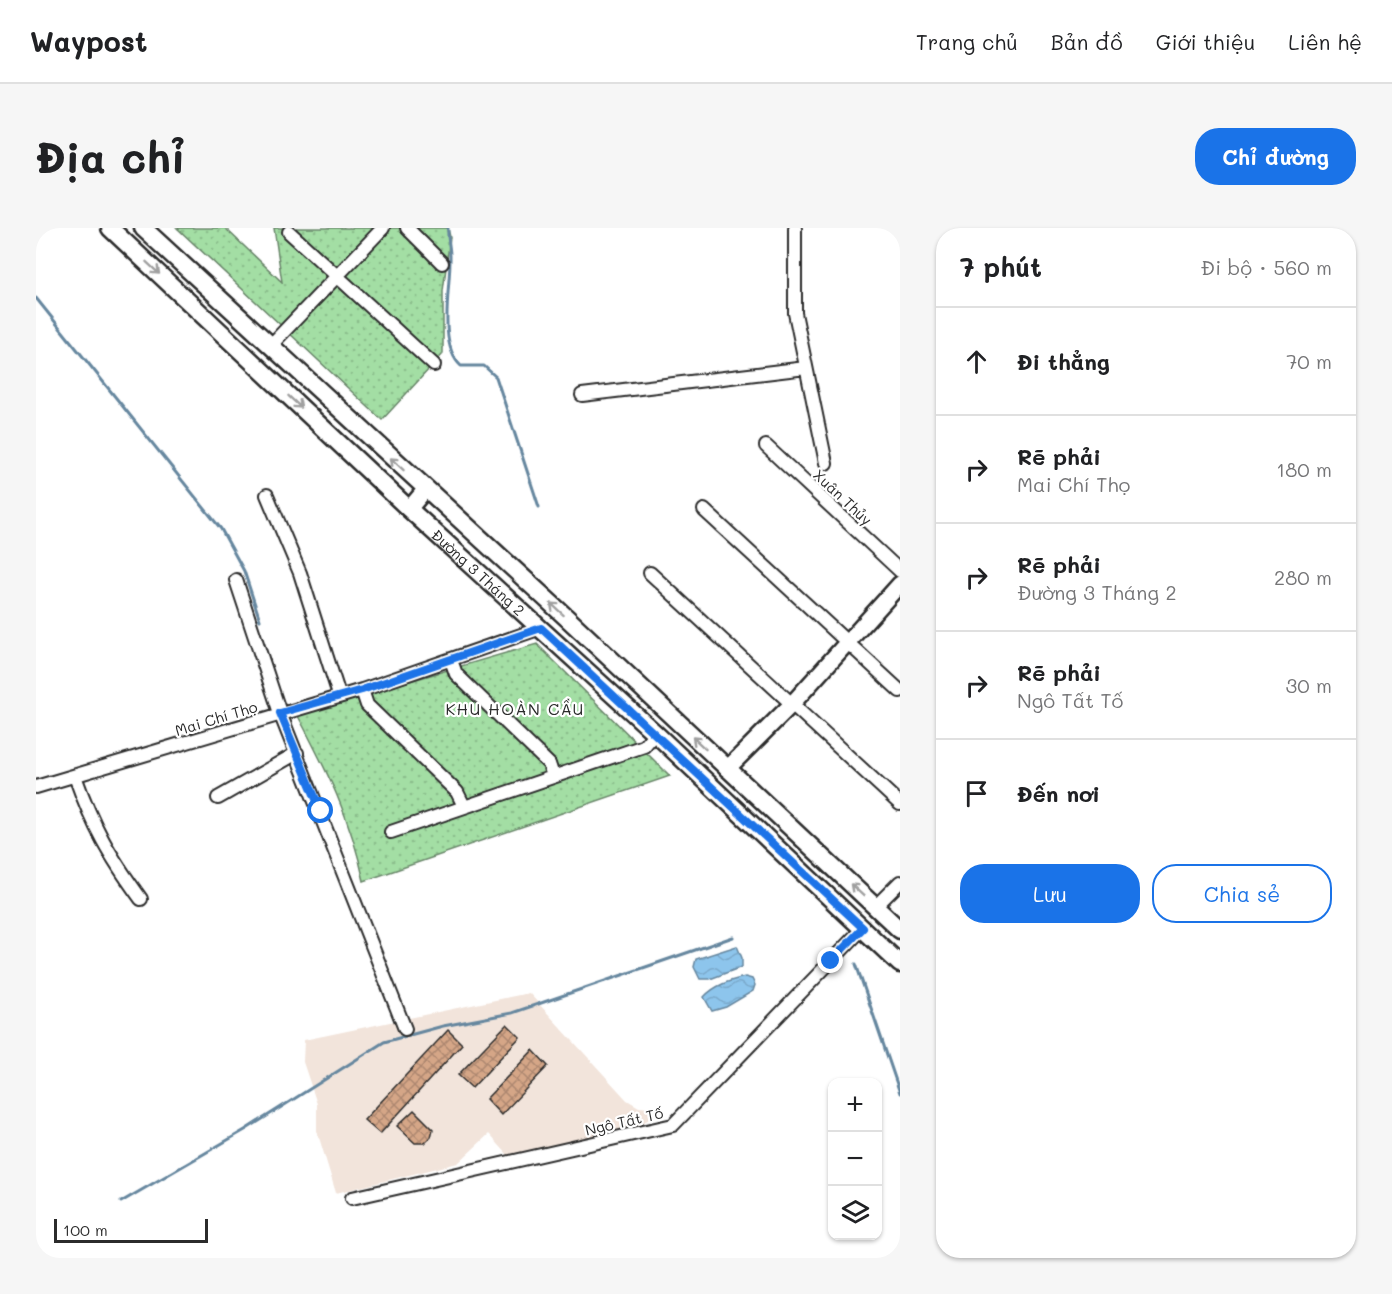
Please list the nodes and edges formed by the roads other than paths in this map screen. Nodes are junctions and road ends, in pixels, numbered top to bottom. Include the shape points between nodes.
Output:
1 (110, 228) edge
2 (143, 228) edge
3 (383, 228) edge
4 (407, 228) edge
5 (795, 228) edge
6 (289, 232) dead end
7 (442, 263) dead end
8 (337, 276) junction
9 (270, 346) junction
10 (434, 365) dead end
11 (806, 368) junction
12 (582, 395) dead end
13 (766, 446) dead end
14 (826, 463) dead end
15 (425, 490) junction
16 (267, 495) dead end
17 (409, 509) junction
18 (704, 510) dead end
19 (900, 571) edge
20 (650, 573) dead end
21 (236, 580) dead end
22 (900, 584) edge
23 (541, 628) junction
24 (848, 642) junction
25 (450, 660) junction
26 (362, 690) junction
27 (900, 691) edge
28 (339, 695) junction
29 (791, 705) junction
30 (280, 713) junction
31 (655, 733) junction
32 (297, 753) junction
33 (727, 769) junction
34 (75, 776) junction
35 (553, 776) junction
36 (36, 787) edge
37 (218, 798) dead end
38 (900, 804) edge
39 (464, 806) junction
40 (391, 832) dead end
41 (900, 882) edge
42 (141, 899) dead end
43 (875, 907) junction
44 (863, 928) junction
45 (900, 930) edge
46 (900, 964) edge
47 (405, 1029) dead end
48 (352, 1198) dead end

1 -> 17 main road, Đường 3 Tháng 2
2 - 9 main road, Đường 3 Tháng 2
3 - 8 street
4 - 7 street
5 - 11 street via 795,313
6 - 8 street
8 - 9 street
8 - 10 street
15 -> 9 main road, Đường 3 Tháng 2
11 - 12 street
11 - 14 street
13 - 19 street, Xuân Thủy
15 - 17 street
33 -> 15 main road, Đường 3 Tháng 2
16 - 28 street via 300,573
17 - 23 main road, Đường 3 Tháng 2
18 - 24 street
20 - 29 street
21 - 30 street
22 - 24 street
23 - 25 street, Mai Chí Thọ
23 - 31 main road, Đường 3 Tháng 2
24 - 27 street
24 - 29 street
25 - 26 street, Mai Chí Thọ
25 - 35 street via 456,674 549,764
26 - 28 street, Mai Chí Thọ
26 - 39 street via 367,705 457,792
28 - 30 street, Mai Chí Thọ
29 - 33 street
29 - 38 street
30 - 32 street
30 - 34 street, Mai Chí Thọ
31 - 35 street via 644,746
31 - 44 main road, Đường 3 Tháng 2
32 - 37 street
32 - 47 street
43 -> 33 main road, Đường 3 Tháng 2
34 - 36 street, Mai Chí Thọ
34 - 42 street via 108,854
35 - 39 street
39 - 40 street
41 - 43 street
43 - 45 main road, Đường 3 Tháng 2
44 - 46 main road, Đường 3 Tháng 2
44 - 48 street, Ngô Tất Tố via 673,1125

